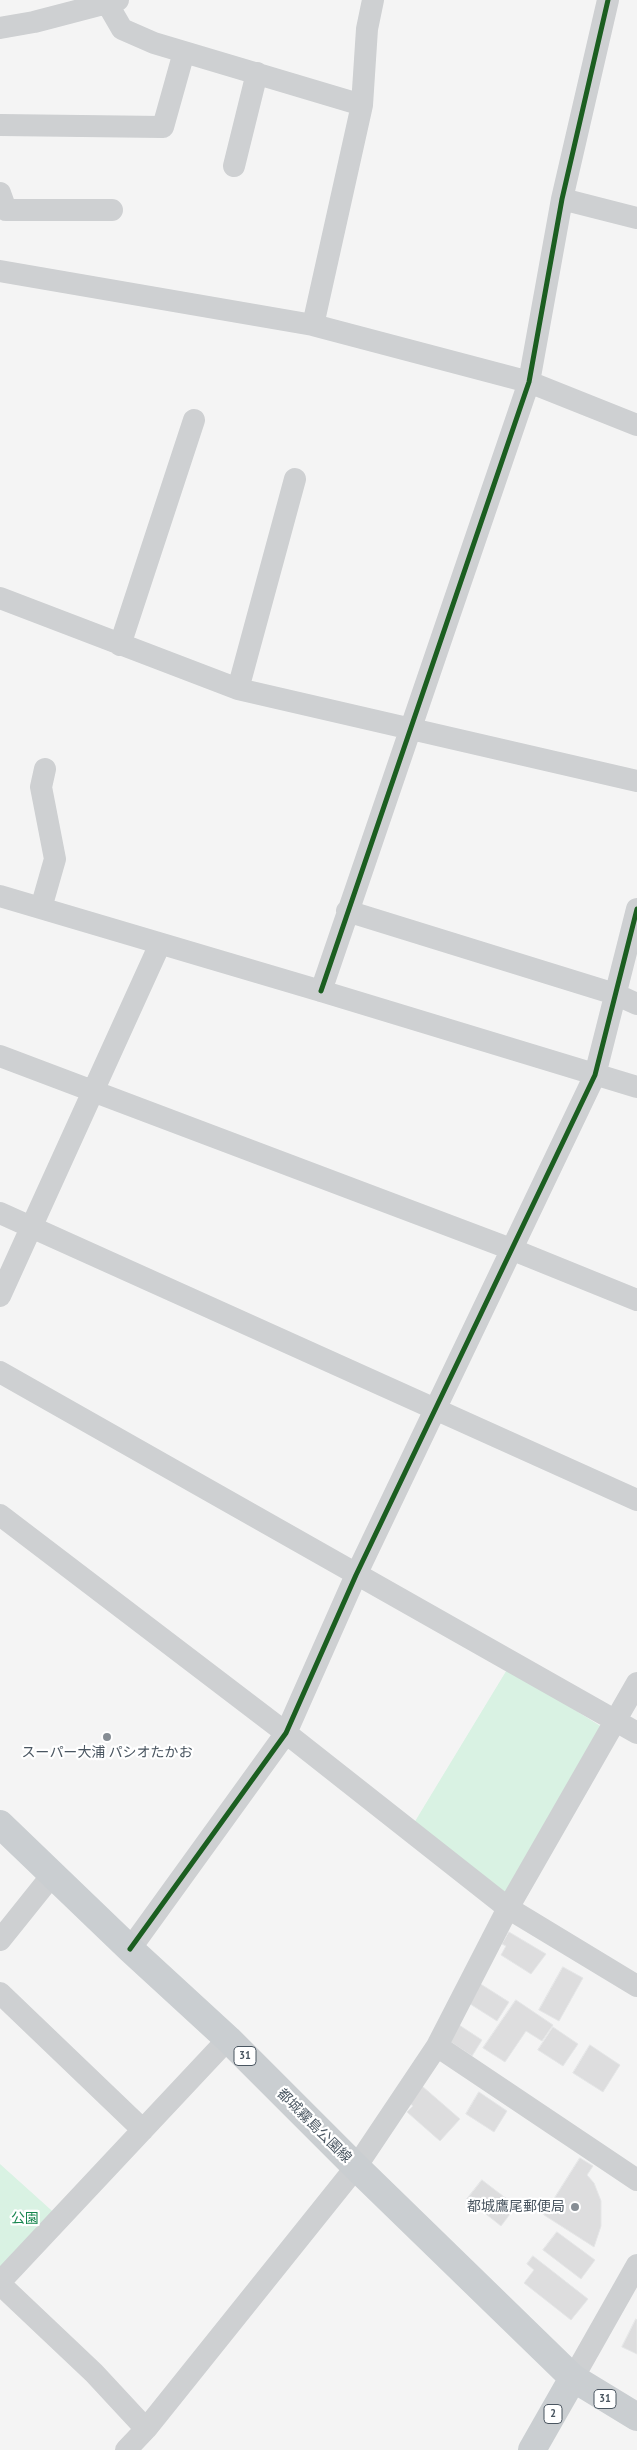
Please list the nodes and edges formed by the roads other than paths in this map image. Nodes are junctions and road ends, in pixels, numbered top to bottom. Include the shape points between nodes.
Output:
1 (372, 0) edge
2 (608, 0) edge
3 (112, 2) edge
4 (0, 28) edge
5 (184, 52) junction
6 (256, 74) junction
7 (362, 105) junction
8 (0, 125) edge
9 (234, 166) dead end
10 (0, 193) edge
11 (562, 199) junction
12 (112, 210) dead end
13 (637, 218) edge
14 (0, 271) edge
15 (313, 325) junction
16 (529, 382) junction
17 (194, 420) dead end
18 (637, 425) edge
19 (295, 478) dead end
20 (0, 598) edge
21 (120, 645) junction
22 (238, 689) junction
23 (409, 729) junction
24 (45, 769) dead end
25 (637, 781) edge
26 (0, 896) edge
27 (40, 908) junction
28 (637, 909) edge
29 (347, 911) junction
30 (160, 944) junction
31 (321, 990) junction
32 (615, 994) junction
33 (637, 1004) edge
34 (0, 1056) edge
35 (595, 1075) junction
36 (637, 1087) edge
37 (92, 1091) junction
38 (0, 1213) edge
39 (32, 1228) junction
40 (511, 1249) junction
41 (0, 1296) edge
42 (637, 1300) edge
43 (0, 1372) edge
44 (435, 1408) junction
45 (637, 1500) edge
46 (0, 1515) edge
47 (356, 1574) junction
48 (637, 1683) edge
49 (616, 1722) junction
50 (286, 1733) junction
51 (637, 1733) edge
52 (0, 1824) edge
53 (54, 1874) junction
54 (508, 1908) junction
55 (0, 1940) edge
56 (130, 1949) junction
57 (637, 1986) edge
58 (0, 1994) edge
59 (228, 2039) junction
60 (437, 2046) junction
61 (143, 2130) junction
62 (356, 2167) junction
63 (637, 2180) edge
64 (637, 2265) edge
65 (0, 2283) edge
66 (573, 2378) junction
67 (637, 2418) edge
68 (146, 2428) junction
69 (126, 2450) edge
70 (532, 2450) edge

1 - 7 street
2 - 11 street
3 - 4 street
3 - 5 street via 122,29 154,44
5 - 6 street
5 - 8 street via 163,127
6 - 7 street
6 - 9 street
7 - 15 street
10 - 12 street via 6,210
11 - 13 street
11 - 16 street
14 - 15 street
15 - 16 street
16 - 18 street
16 - 23 street
17 - 21 street
19 - 22 street
20 - 21 street
21 - 22 street
22 - 23 street
23 - 25 street
23 - 29 street
24 - 27 street via 41,787 54,859
26 - 27 street
27 - 30 street
28 - 32 street
29 - 31 street
29 - 32 street
30 - 31 street
30 - 37 street
31 - 35 street
32 - 33 street
32 - 35 street
34 - 37 street
35 - 36 street
35 - 40 street
37 - 39 street
37 - 40 street
38 - 39 street
39 - 41 street
39 - 44 street
40 - 42 street
40 - 44 street
43 - 47 street
44 - 45 street
44 - 47 street
46 - 50 street
47 - 49 street
47 - 50 street
48 - 49 street
49 - 51 street
49 - 54 street
50 - 54 street
50 - 56 street
52 - 53 main road, 都城霧島公園線 / 31
53 - 55 street
53 - 56 main road, 都城霧島公園線 / 31
54 - 57 street
54 - 60 street
56 - 59 main road, 都城霧島公園線 / 31
58 - 61 street
59 - 61 street
59 - 62 main road, 都城霧島公園線 / 31
60 - 62 street
60 - 63 street
61 - 65 street
62 - 66 main road, 都城霧島公園線 / 31
62 - 68 street
64 - 66 street
65 - 68 street
66 - 67 main road, 都城霧島公園線 / 31
66 - 70 main road, 2
68 - 69 street

